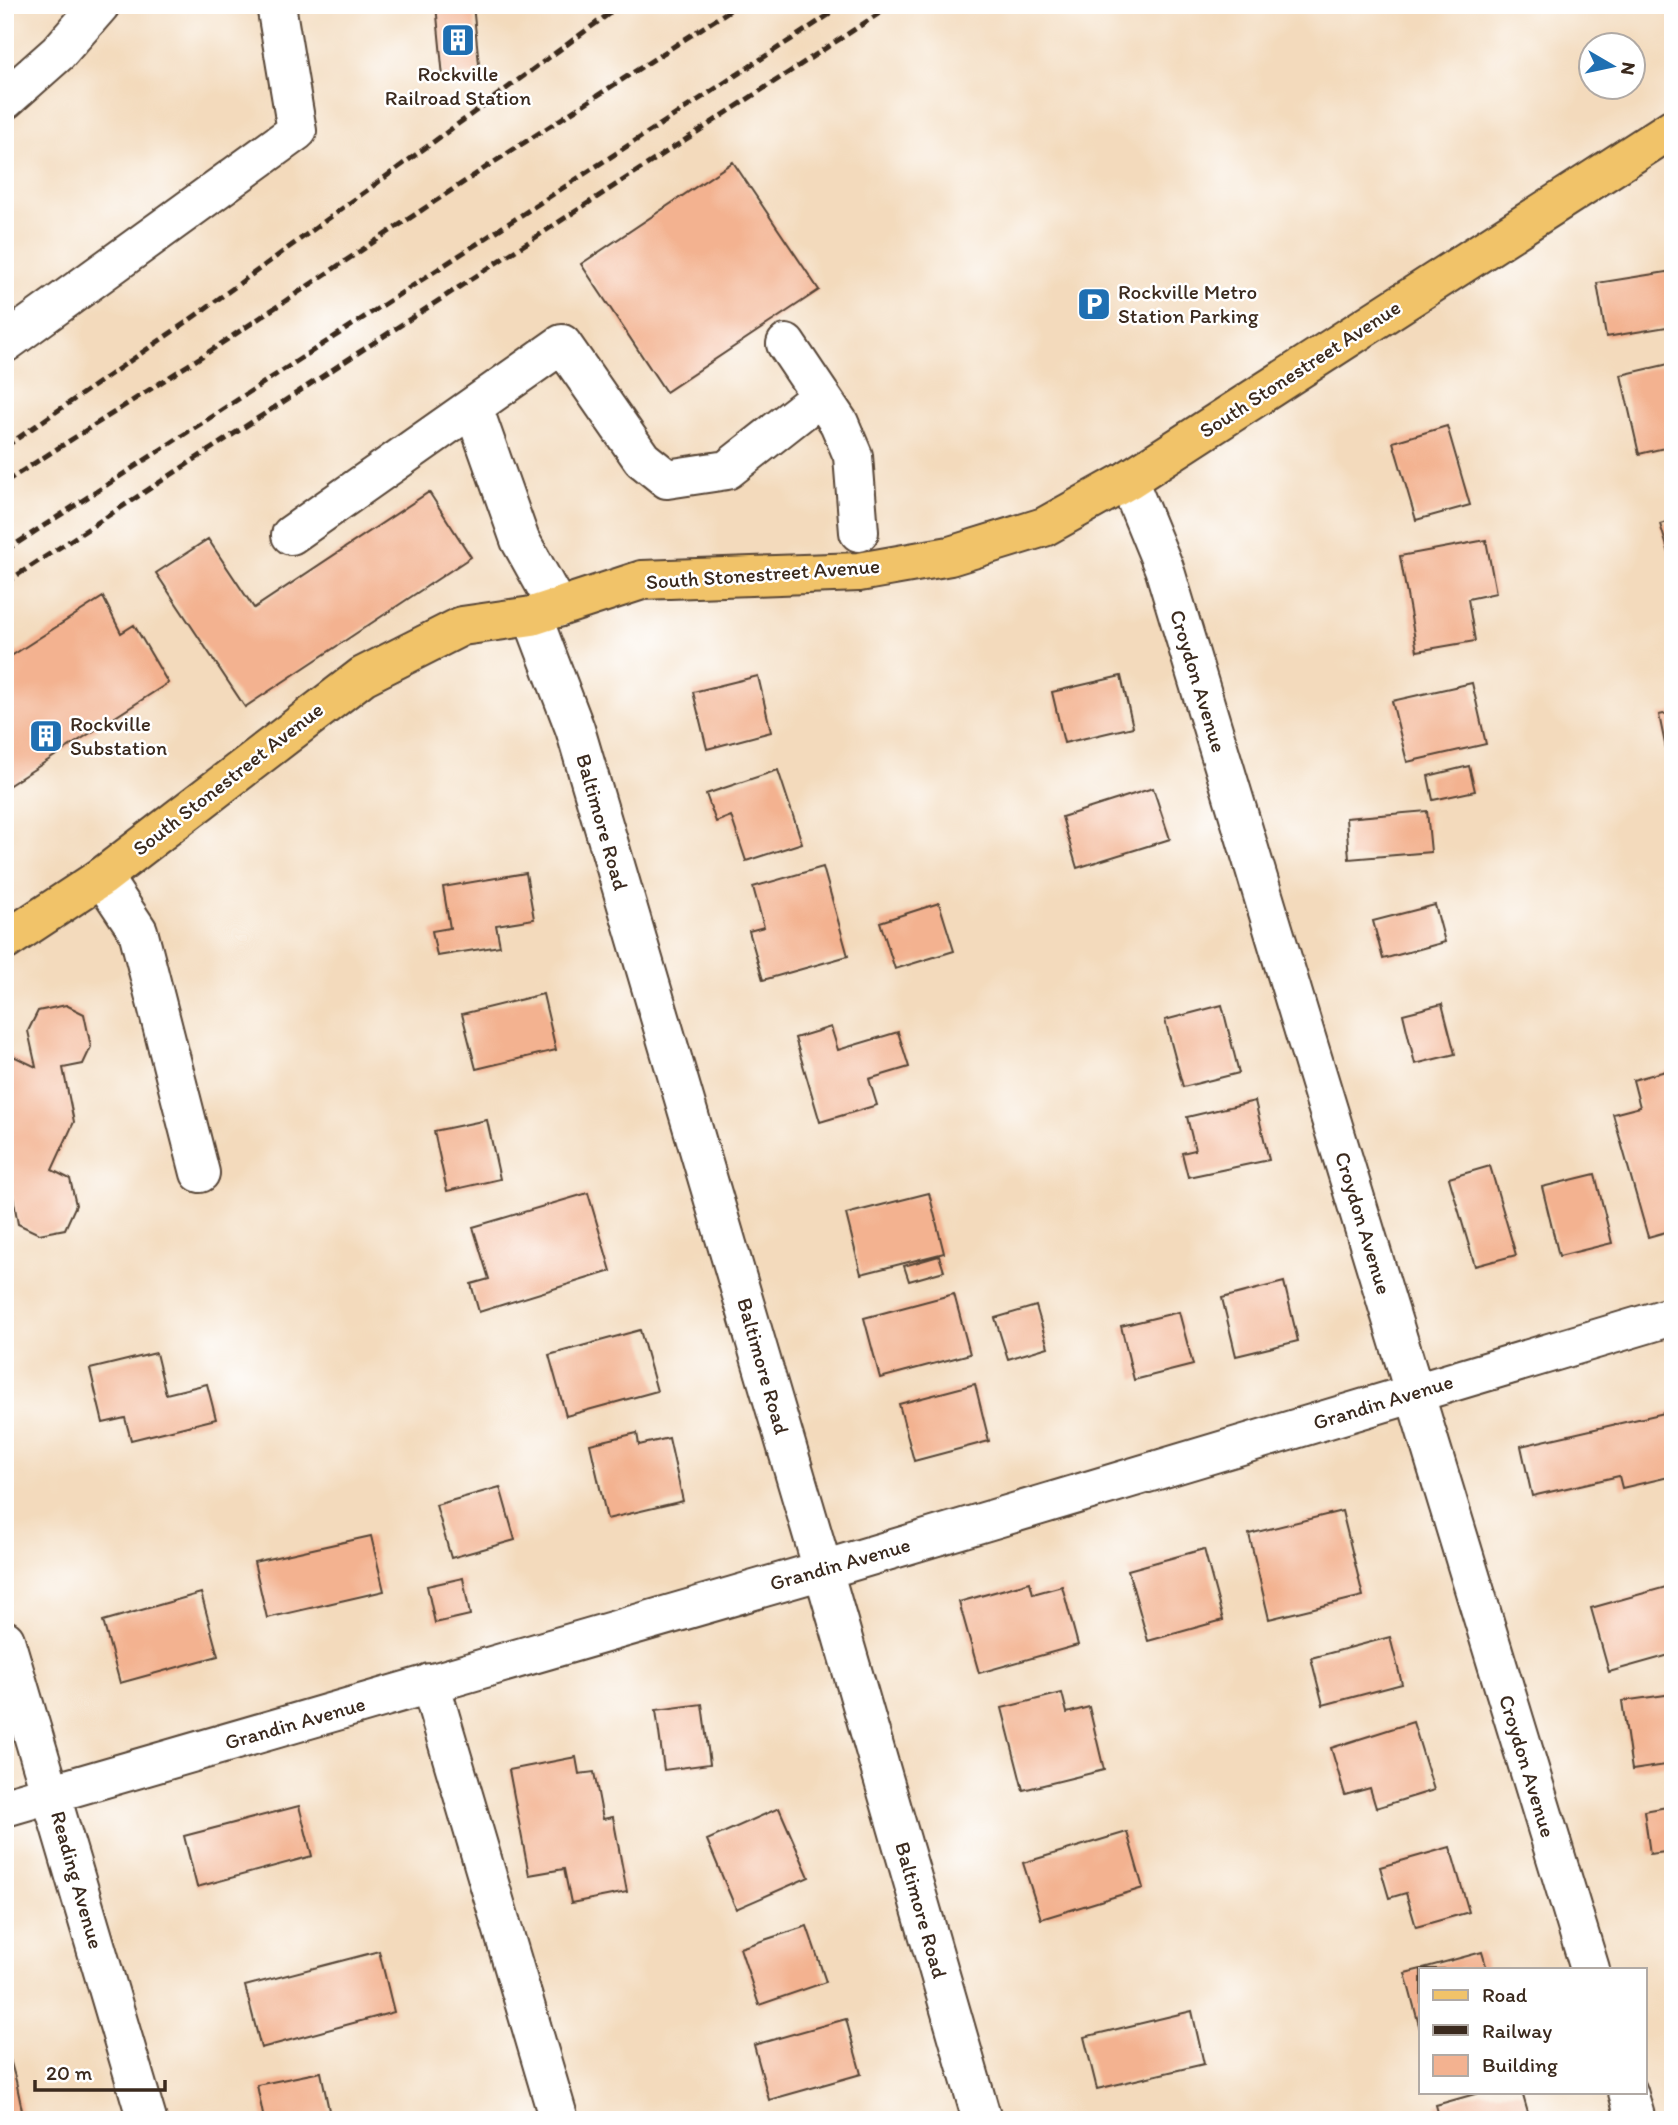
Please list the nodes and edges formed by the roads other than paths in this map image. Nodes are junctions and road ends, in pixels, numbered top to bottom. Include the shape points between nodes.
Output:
1 (100, 5) edge
2 (276, 5) edge
3 (5, 100) edge
4 (1673, 128) edge
5 (5, 343) edge
6 (786, 344) dead end
7 (821, 396) junction
8 (472, 407) junction
9 (1128, 480) junction
10 (859, 532) dead end
11 (291, 535) dead end
12 (545, 612) junction
13 (102, 877) junction
14 (5, 941) edge
15 (200, 1173) dead end
16 (1673, 1316) edge
17 (1415, 1392) junction
18 (823, 1570) junction
19 (5, 1640) edge
20 (430, 1683) junction
21 (52, 1793) junction
22 (5, 1807) edge
23 (1590, 1968) edge
24 (1629, 2094) edge
25 (147, 2120) edge
26 (559, 2120) edge
27 (982, 2120) edge
28 (1636, 2120) edge

1 - 3 street via 58,53
2 - 5 street via 297,131
4 - 9 main road, South Stonestreet Avenue
6 - 7 street
7 - 8 street via 727,470 667,479 642,459 562,344
7 - 10 street via 853,456
8 - 11 street
8 - 12 street, Baltimore Road
9 - 12 main road, South Stonestreet Avenue via 1044,527 950,555 859,572 642,580
9 - 17 street, Croydon Avenue via 1168,581
12 - 13 main road, South Stonestreet Avenue via 463,626 363,676
12 - 18 street, Baltimore Road via 575,729
13 - 14 main road, South Stonestreet Avenue
13 - 15 street via 138,931
16 - 17 street, Grandin Avenue
17 - 18 street, Grandin Avenue
17 - 23 street, Croydon Avenue
18 - 20 street, Grandin Avenue
18 - 27 street, Baltimore Road
19 - 21 street, Reading Avenue
20 - 21 street, Grandin Avenue
20 - 26 street
21 - 22 street, Grandin Avenue
21 - 25 street, Reading Avenue
24 - 28 street

